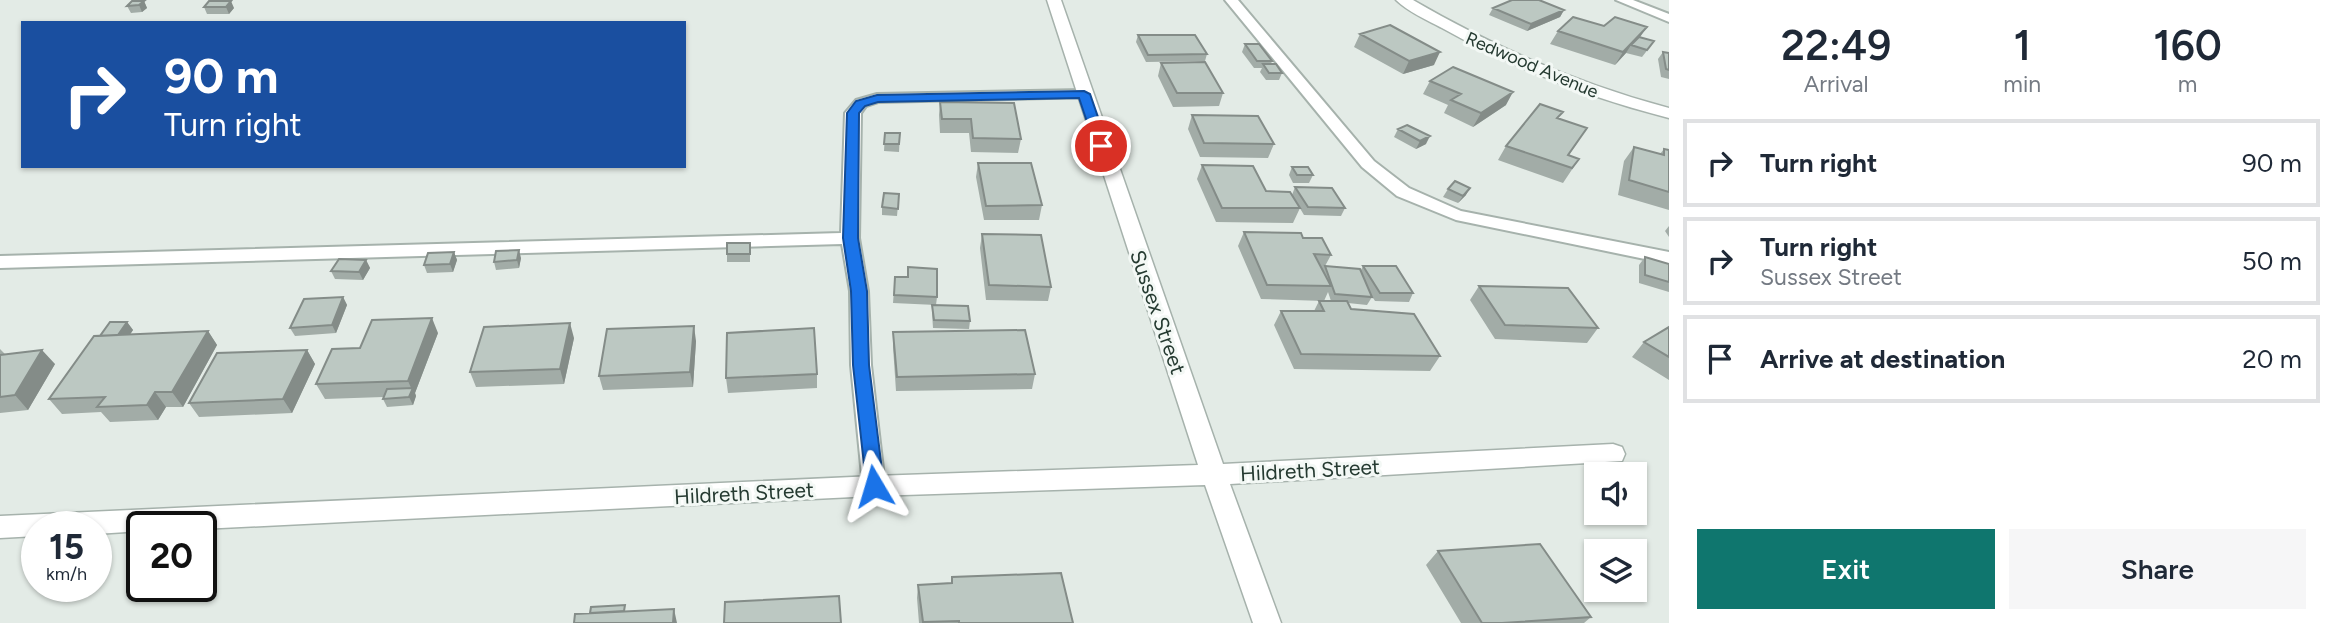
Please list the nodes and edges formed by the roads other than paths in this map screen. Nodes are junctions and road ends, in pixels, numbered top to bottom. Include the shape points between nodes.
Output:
1 (1054, 0) edge
2 (1231, 0) edge
3 (1403, 0) edge
4 (1622, 0) edge
5 (1669, 18) edge
6 (1084, 94) junction
7 (1669, 113) edge
8 (850, 238) junction
9 (1669, 258) edge
10 (0, 262) edge
11 (1613, 454) dead end
12 (1214, 475) junction
13 (874, 486) junction
14 (0, 527) edge
15 (1267, 623) edge

1 - 6 street, Sussex Street
2 - 9 lane via 1368,164 1403,192 1456,215
3 - 7 street, Redwood Avenue via 1505,58 1596,93
4 - 5 lane
6 - 8 lane via 877,98 861,103 853,113
6 - 12 street, Sussex Street
8 - 10 lane
8 - 13 lane via 859,291 861,365
11 - 12 street, Hildreth Street
12 - 13 street, Hildreth Street
12 - 15 street, Sussex Street
13 - 14 street, Hildreth Street

